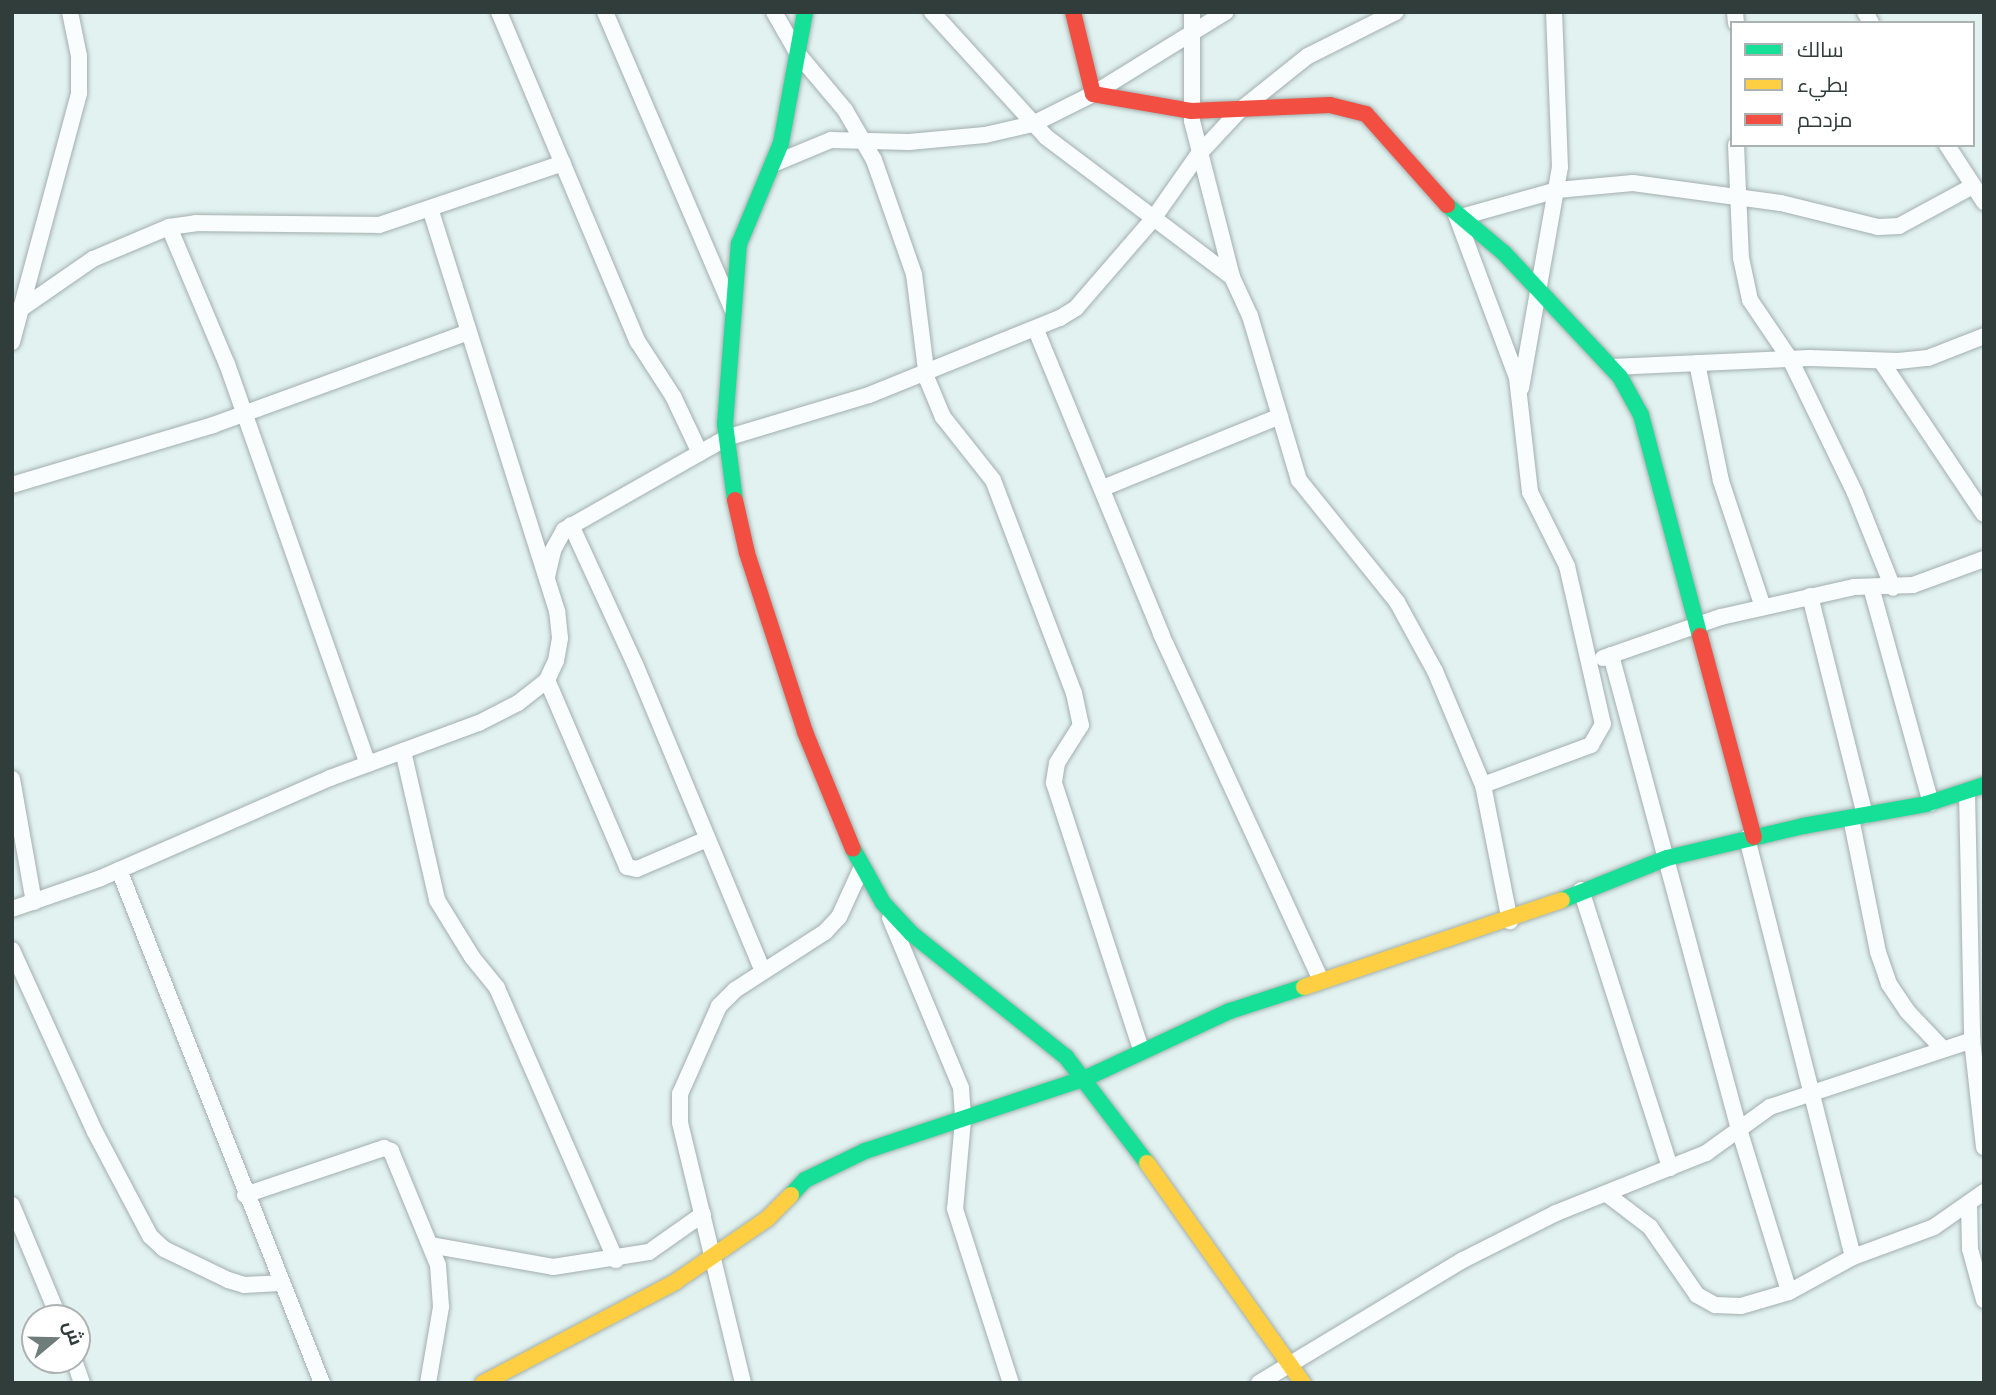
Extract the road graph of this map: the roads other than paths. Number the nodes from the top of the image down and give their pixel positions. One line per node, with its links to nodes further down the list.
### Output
1 (70, 12): 34 (street)
2 (499, 12): 22 (street)
3 (605, 12): 35 (street)
4 (774, 12): 13 (street)
5 (805, 12): 13 (street)
6 (932, 12): 17 (street)
7 (1073, 12): 14 (street)
8 (1192, 12): 12 (street)
9 (1226, 12): 12 (street)
10 (1396, 12): 16 (street)
11 (1554, 12): 25 (street)
12 (1191, 36): 14 (street); 15 (street)
13 (798, 54): 18 (street); 23 (street)
14 (1093, 94): 15 (street); 17 (street)
15 (1191, 111): 16 (street); 21 (street)
16 (1239, 111): 21 (street); 29 (street)
17 (1033, 124): 18 (street); 30 (street)
18 (864, 139): 23 (street); 44 (street)
19 (1736, 147): 26 (street)
20 (1948, 147): 24 (street)
21 (1198, 155): 30 (street); 32 (street)
22 (563, 163): 28 (street); 49 (street)
23 (773, 164): 35 (street)
24 (1973, 186): 26 (street); 27 (street)
25 (1557, 190): 26 (street); 29 (street); 33 (street)
26 (1737, 198): 40 (street)
27 (1984, 202)
28 (431, 211): 31 (street); 37 (street)
29 (1458, 213): 33 (street); 45 (street)
30 (1153, 219): 32 (street); 36 (street)
31 (169, 227): 34 (street); 46 (street)
32 (1232, 277): 47 (street)
33 (1541, 289): 43 (street); 45 (street)
34 (17, 313): 39 (street)
35 (734, 314): 48 (street)
36 (1036, 330): 44 (street); 51 (street)
37 (469, 332): 46 (street); 55 (street)
38 (1984, 336): 41 (street)
39 (12, 342)
40 (1790, 359): 41 (street); 42 (street); 57 (street)
41 (1881, 361): 52 (street)
42 (1697, 363): 43 (street); 59 (street)
43 (1612, 367): 60 (street)
44 (926, 373): 48 (street); 86 (street)
45 (1520, 394): 62 (street)
46 (245, 414): 50 (street); 65 (street)
47 (1280, 416): 51 (street); 67 (street)
48 (726, 438): 49 (street); 75 (street)
49 (700, 453): 53 (street)
50 (12, 485)
51 (1103, 488): 84 (street)
52 (1984, 514)
53 (571, 525): 55 (street); 73 (street)
54 (1984, 559): 57 (street)
55 (547, 579): 63 (street)
56 (1871, 587): 57 (street); 58 (street); 70 (street)
57 (1893, 588)
58 (1810, 596): 59 (street); 71 (street)
59 (1763, 607): 60 (street)
60 (1699, 625): 61 (street); 72 (street)
61 (1611, 656): 62 (street); 74 (street)
62 (1591, 662): 67 (street)
63 (547, 680): 64 (street); 73 (street)
64 (402, 751): 65 (street); 103 (street)
65 (368, 764): 76 (street)
66 (12, 779): 78 (street)
67 (1483, 785): 81 (street)
68 (1984, 785): 69 (street)
69 (1967, 792): 70 (street); 85 (street)
70 (1931, 803): 71 (street)
71 (1858, 816): 72 (street); 87 (street)
72 (1751, 837): 74 (street); 89 (street)
73 (707, 839): 83 (street)
74 (1667, 858): 77 (street); 91 (street)
75 (860, 869): 79 (street); 83 (street)
76 (119, 870): 78 (street); 95 (street)
77 (1581, 890): 81 (street); 93 (street)
78 (34, 902): 80 (street)
79 (883, 903): 88 (street); 90 (street)
80 (12, 909)
81 (1510, 921): 84 (street)
82 (12, 950): 104 (street)
83 (763, 971): 99 (street)
84 (1321, 980): 86 (street)
85 (1972, 1040): 87 (street); 92 (street)
86 (1142, 1049): 88 (street)
87 (1944, 1049): 89 (street)
88 (1086, 1078): 90 (street); 108 (street)
89 (1810, 1091): 91 (street); 102 (street)
90 (964, 1120): 101 (street); 113 (street)
91 (1739, 1129): 93 (street); 105 (street)
92 (1984, 1147)
93 (1670, 1168): 96 (street)
94 (1984, 1192): 97 (street)
95 (245, 1195): 100 (street); 104 (street)
96 (1608, 1195): 105 (street); 108 (street)
97 (1969, 1204): 102 (street); 106 (street)
98 (12, 1205): 107 (street)
99 (703, 1214): 101 (street); 103 (street)
100 (430, 1245): 103 (street); 110 (street)
101 (713, 1256): 111 (street); 112 (street)
102 (1853, 1257): 105 (street)
103 (616, 1260)
104 (280, 1283): 109 (street)
105 (1789, 1292)
106 (1984, 1300)
107 (53, 1304)
108 (1289, 1364): 114 (street); 115 (street)
109 (321, 1383)
110 (428, 1383)
111 (483, 1383)
112 (743, 1383)
113 (1010, 1383)
114 (1259, 1383)
115 (1303, 1383)

